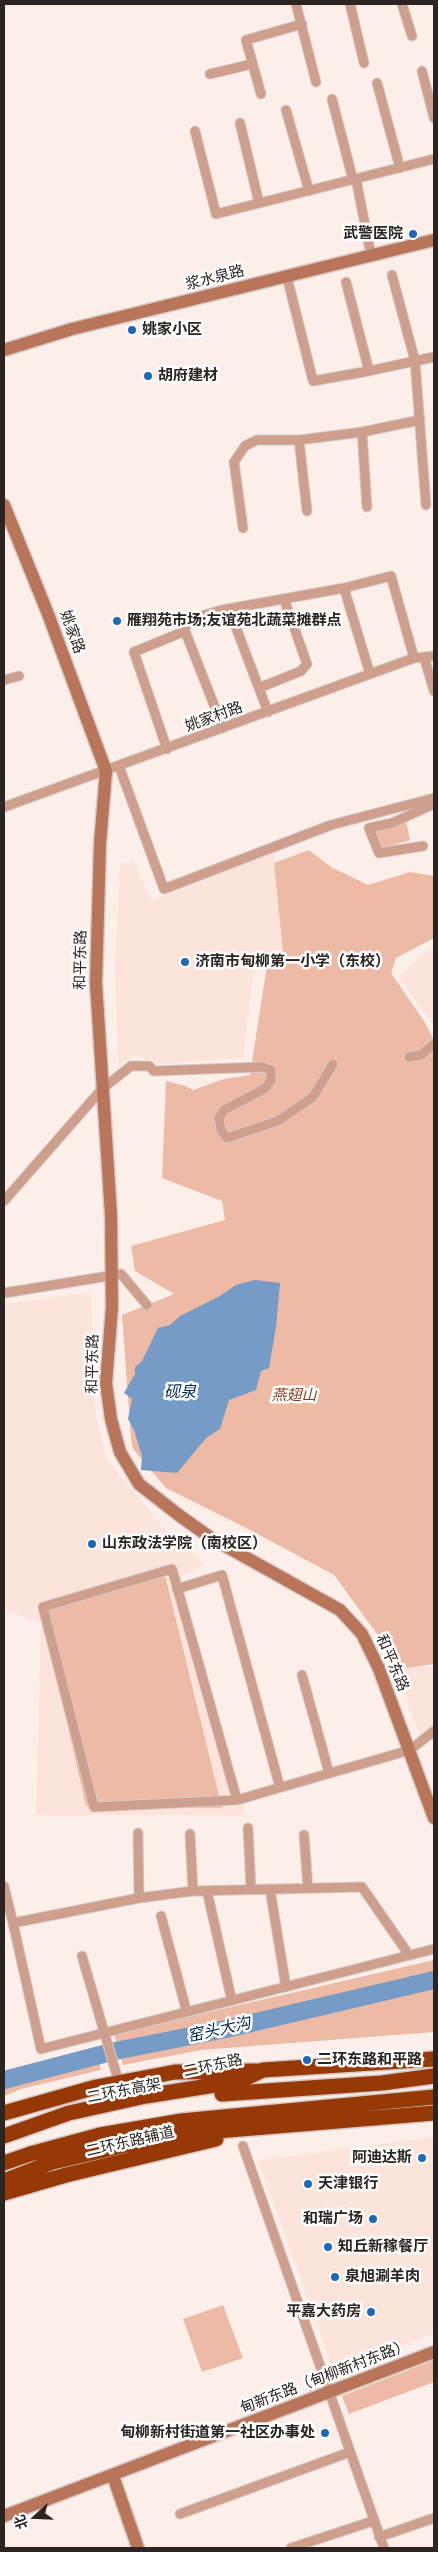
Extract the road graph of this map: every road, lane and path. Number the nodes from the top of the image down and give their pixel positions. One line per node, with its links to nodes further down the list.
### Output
1 (296, 4): 4 (street)
2 (350, 4): 6 (street)
3 (402, 4): 5 (street)
4 (302, 24): 7 (street); 10 (street)
5 (412, 36)
6 (364, 63)
7 (252, 64): 9 (street); 12 (street)
8 (422, 71): 15 (street)
9 (210, 74)
10 (316, 82)
11 (377, 83): 19 (street)
12 (261, 94)
13 (332, 99): 20 (street)
14 (286, 110): 21 (street)
15 (434, 118)
16 (240, 123): 22 (street)
17 (195, 131): 22 (street)
18 (434, 160): 19 (street)
19 (400, 168): 20 (street)
20 (354, 179): 21 (street); 24 (street)
21 (309, 191): 22 (street)
22 (259, 203)
23 (434, 240): 24 (main road, 浆水泉路)
24 (371, 255): 26 (main road, 浆水泉路)
25 (392, 275): 30 (street)
26 (287, 277): 28 (main road, 浆水泉路); 31 (street)
27 (346, 282): 31 (street)
28 (4, 350)
29 (434, 357): 30 (street)
30 (415, 361): 31 (street); 32 (street)
31 (369, 371)
32 (420, 420): 33 (street); 36 (street)
33 (362, 432): 34 (street); 37 (street)
34 (299, 440): 38 (street); 39 (street)
35 (4, 504): 56 (main road, 姚家路)
36 (426, 505)
37 (367, 506)
38 (307, 511)
39 (243, 528)
40 (344, 588): 41 (street); 46 (street); 47 (street)
41 (284, 599): 42 (street); 50 (street)
42 (229, 609): 43 (street); 50 (street)
43 (185, 631): 53 (street); 54 (street)
44 (434, 656): 45 (street, 姚家村路)
45 (424, 657): 46 (street, 姚家村路); 51 (street)
46 (414, 658): 47 (street, 姚家村路)
47 (370, 674): 52 (street, 姚家村路)
48 (19, 676): 49 (street)
49 (4, 680)
50 (259, 688): 52 (street)
51 (434, 691)
52 (268, 712): 53 (street, 姚家村路)
53 (223, 728): 54 (street, 姚家村路)
54 (167, 749): 55 (street, 姚家村路)
55 (119, 766): 56 (street, 姚家村路); 57 (street)
56 (106, 771): 59 (street, 姚家村路); 64 (main road, 和平东路)
57 (434, 798)
58 (434, 804): 60 (street)
59 (4, 807)
60 (423, 846)
61 (434, 1044): 62 (street)
62 (409, 1057)
63 (332, 1064): 64 (street)
64 (102, 1090): 65 (street); 66 (main road, 和平东路)
65 (4, 1201)
66 (110, 1277): 67 (street); 68 (street); 72 (main road, 和平东路)
67 (4, 1293)
68 (147, 1305)
69 (177, 1589): 74 (street); 75 (street); 75 (street)
70 (302, 1676): 73 (street)
71 (434, 1731): 72 (street)
72 (410, 1750): 73 (street); 76 (main road, 和平东路)
73 (329, 1773): 75 (street)
74 (279, 1784)
75 (237, 1800)
76 (434, 1818)
77 (248, 1828): 84 (street)
78 (138, 1833): 87 (street)
79 (190, 1834): 85 (street)
80 (304, 1835): 82 (street)
81 (4, 1886): 89 (street)
82 (308, 1888): 83 (street); 91 (street)
83 (270, 1889): 84 (street); 93 (street)
84 (251, 1890): 86 (street)
85 (193, 1891): 86 (street); 87 (street)
86 (207, 1891): 94 (street)
87 (138, 1898): 89 (street)
88 (161, 1916): 95 (street)
89 (13, 1923): 96 (street)
90 (434, 1949): 91 (street)
91 (409, 1955): 93 (street)
92 (82, 1956): 96 (street)
93 (286, 1986): 96 (street)
94 (231, 1997)
95 (186, 2009)
96 (104, 2034): 100 (street)
97 (434, 2059): 98 (highway, 二环东路)
98 (263, 2070): 100 (highway); 105 (highway); 106 (highway, 二环东路)
99 (434, 2076): 107 (highway, 二环东高架)
100 (117, 2078): 102 (highway)
101 (434, 2096): 109 (highway)
102 (4, 2113)
103 (434, 2113): 104 (highway)
104 (266, 2127): 110 (highway); 111 (highway); 112 (highway, 二环东路辅道)
105 (4, 2128)
106 (4, 2136)
107 (4, 2142)
108 (243, 2146): 114 (street)
109 (4, 2163)
110 (4, 2174)
111 (4, 2181)
112 (4, 2193)
113 (434, 2352): 114 (main road, 甸新东路（甸柳新村东路）)
114 (329, 2393): 115 (street); 116 (main road, 甸新东路（甸柳新村东路）)
115 (350, 2452): 117 (street); 120 (street)
116 (113, 2476): 118 (main road, 甸新东路（甸柳新村东路）); 122 (main road)
117 (180, 2514)
118 (4, 2516)
119 (434, 2518): 121 (street)
120 (373, 2521): 121 (street); 123 (street)
121 (380, 2537): 124 (street)
122 (138, 2548)
123 (291, 2548)
124 (384, 2548)

